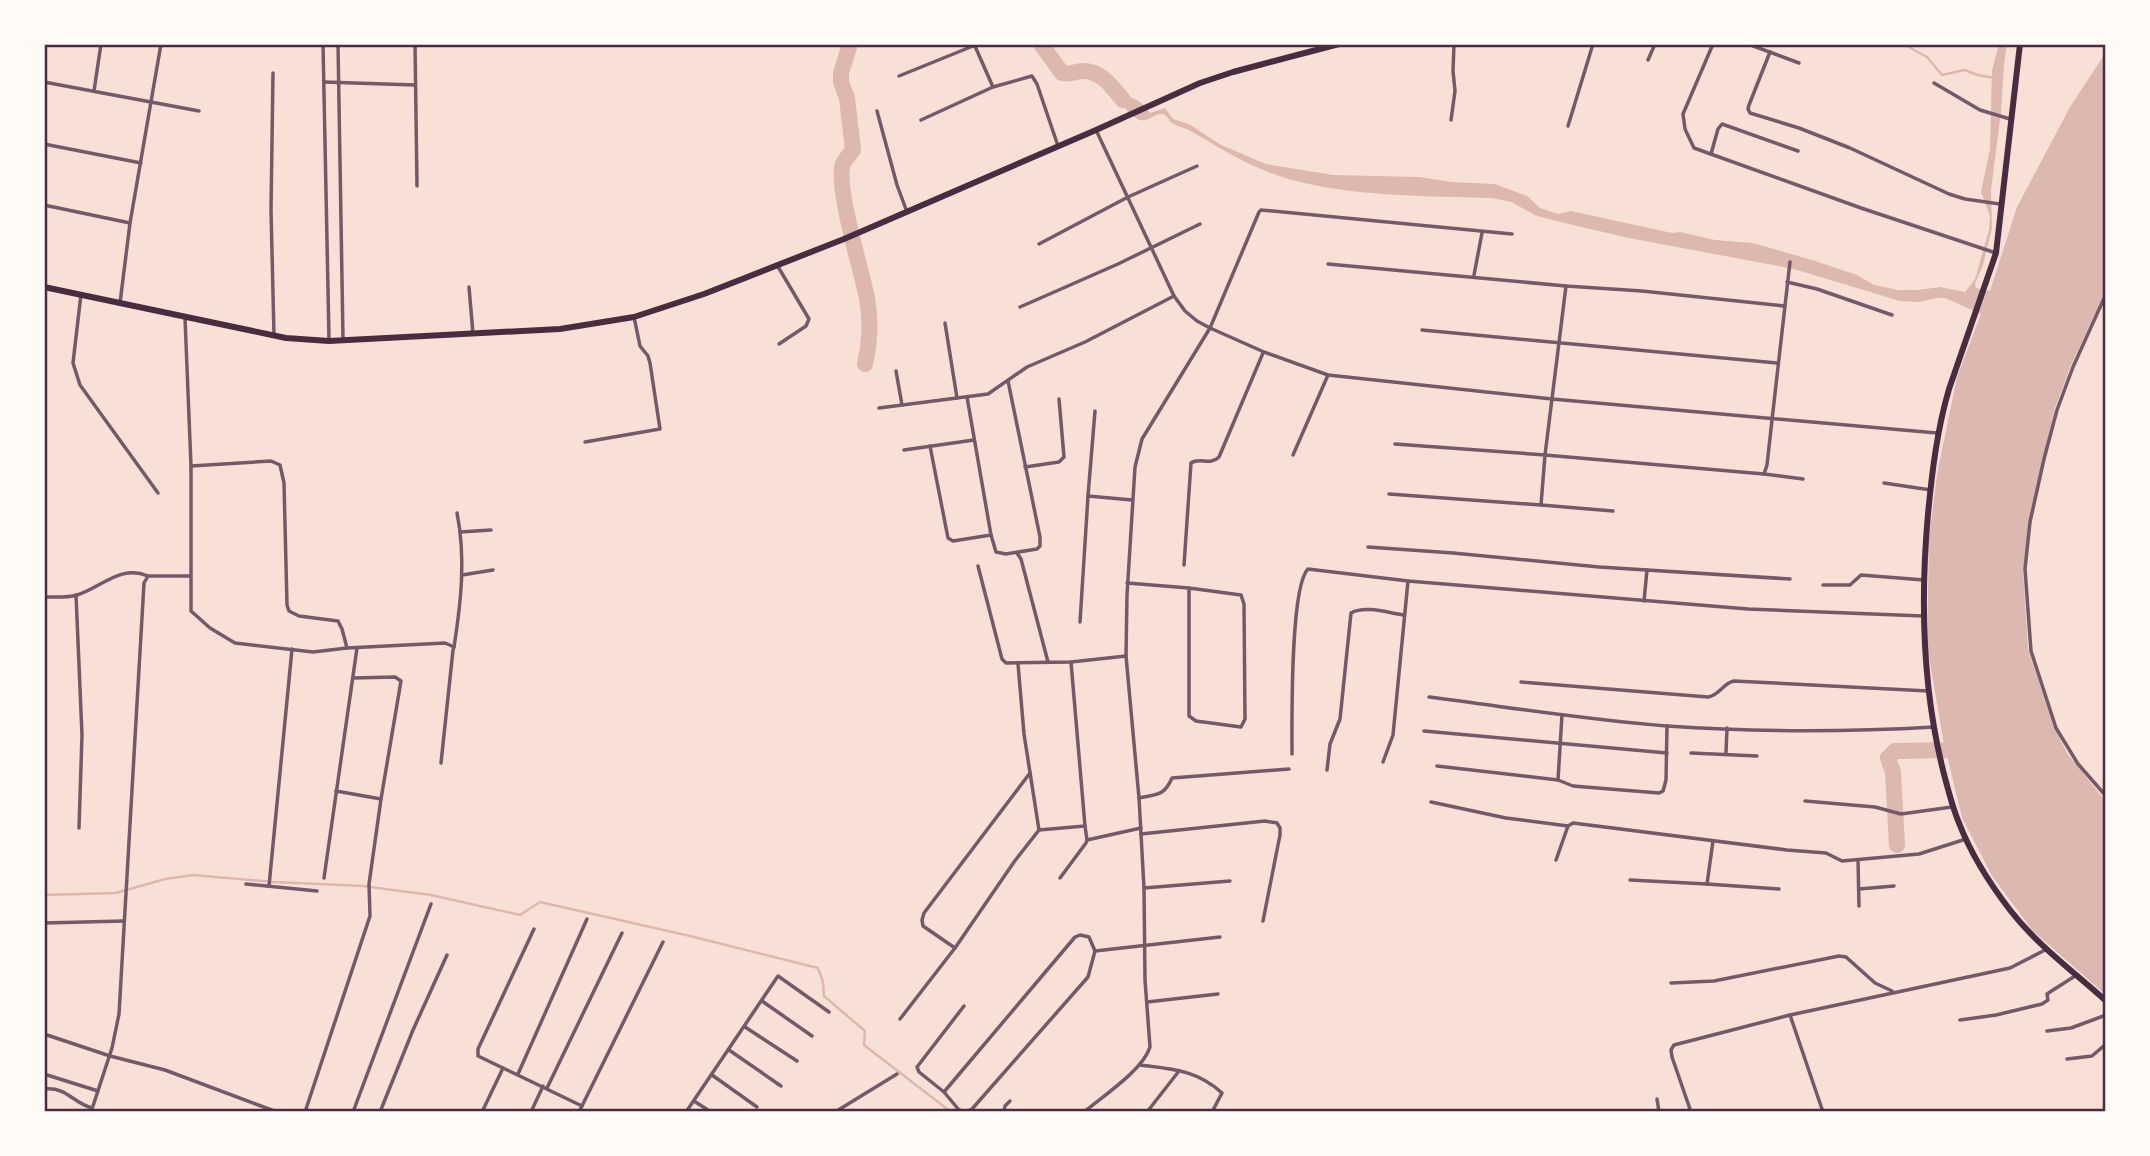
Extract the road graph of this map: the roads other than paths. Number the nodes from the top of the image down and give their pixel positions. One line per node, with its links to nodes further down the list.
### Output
1 (101, 44): 25 (street)
2 (161, 44): 26 (street)
3 (323, 44): 20 (street)
4 (338, 44): 22 (street)
5 (415, 44): 23 (street)
6 (976, 44): 18 (street); 24 (street)
7 (1339, 44): 33 (main road)
8 (1454, 44): 31 (street)
9 (1593, 44): 32 (street)
10 (1655, 44): 15 (street)
11 (1713, 44): 37 (street)
12 (1748, 44): 14 (street)
13 (2020, 44): 29 (main road)
14 (1770, 51): 16 (street); 42 (street)
15 (1648, 60)
16 (1799, 63)
17 (273, 74): 73 (street)
18 (899, 76)
19 (44, 82): 25 (street)
20 (324, 82): 22 (street); 74 (street)
21 (1934, 83): 29 (street)
22 (338, 84): 23 (street); 75 (street)
23 (415, 85): 40 (street)
24 (993, 87): 30 (street); 35 (street)
25 (94, 91): 26 (street)
26 (152, 103): 27 (street); 38 (street)
27 (199, 111)
28 (877, 111): 44 (street)
29 (2010, 119): 42 (main road)
30 (921, 120)
31 (1451, 120)
32 (1568, 126)
33 (1096, 130): 35 (main road); 41 (street)
34 (44, 144): 38 (street)
35 (1058, 146): 44 (main road)
36 (1798, 150): 37 (street)
37 (1711, 154): 51 (street)
38 (141, 163): 45 (street)
39 (1197, 166): 41 (street)
40 (418, 186)
41 (1128, 197): 49 (street); 50 (street)
42 (2002, 204): 51 (main road)
43 (44, 205): 45 (street)
44 (907, 212): 54 (main road)
45 (130, 223): 63 (street)
46 (1200, 224): 50 (street)
47 (1482, 233): 48 (street); 55 (street); 70 (street)
48 (1511, 234)
49 (1039, 244)
50 (1152, 247): 62 (street); 65 (street)
51 (1993, 252): 91 (main road)
52 (1790, 262): 56 (street)
53 (1328, 264): 55 (street)
54 (777, 265): 68 (main road); 77 (street)
55 (1474, 276): 57 (street)
56 (1787, 282): 64 (street); 66 (street)
57 (1566, 286): 64 (street); 76 (street)
58 (44, 287): 61 (main road)
59 (469, 287): 72 (street)
60 (2106, 294): 167 (street)
61 (81, 295): 63 (main road); 105 (street)
62 (1174, 296): 70 (street); 82 (street)
63 (120, 303): 67 (main road)
64 (1784, 306): 79 (street)
65 (1020, 307)
66 (1892, 315)
67 (185, 316): 73 (main road); 99 (street)
68 (634, 317): 72 (main road); 93 (street)
69 (946, 323): 84 (street)
70 (1210, 328): 78 (street); 108 (street)
71 (1422, 330): 76 (street)
72 (473, 334): 75 (main road)
73 (274, 335): 74 (main road)
74 (329, 341): 75 (main road)
75 (343, 341)
76 (1559, 342): 79 (street); 86 (street)
77 (779, 344)
78 (1264, 352): 81 (street); 117 (street)
79 (1777, 363): 90 (street)
80 (896, 370): 87 (street)
81 (1328, 375): 86 (street); 97 (street)
82 (1008, 382): 83 (street); 100 (street)
83 (967, 397): 84 (street); 92 (street)
84 (957, 398): 87 (street)
85 (1059, 399): 100 (street)
86 (1552, 399): 90 (street); 98 (street)
87 (902, 405): 88 (street)
88 (878, 408)
89 (1095, 411): 107 (street)
90 (1772, 420): 91 (street); 101 (street)
91 (1939, 433): 104 (main road)
92 (974, 440): 95 (street); 114 (street)
93 (585, 442)
94 (1395, 444): 98 (street)
95 (930, 446): 96 (street); 114 (street)
96 (904, 450)
97 (1293, 455)
98 (1545, 455): 101 (street); 109 (street)
99 (191, 466): 123 (street); 137 (street)
100 (1025, 467): 116 (street)
101 (1764, 474): 102 (street)
102 (1803, 479)
103 (1884, 483): 104 (street)
104 (1931, 490): 125 (main road)
105 (158, 493)
106 (1389, 494): 109 (street)
107 (1088, 496): 108 (street); 135 (street)
108 (1132, 500): 127 (street)
109 (1541, 505): 110 (street)
110 (1613, 511)
111 (457, 513): 113 (street)
112 (491, 530): 113 (street)
113 (460, 531): 121 (street)
114 (991, 535): 116 (street)
115 (1368, 547): 120 (street)
116 (1017, 552): 141 (street)
117 (1184, 565)
118 (978, 566): 143 (street)
119 (493, 570): 121 (street)
120 (1647, 570): 124 (street); 132 (street)
121 (462, 575): 136 (street)
122 (148, 576): 123 (street); 130 (street); 200 (street)
123 (190, 576): 139 (street)
124 (1790, 579)
125 (1924, 580): 128 (street); 134 (main road)
126 (1408, 581): 132 (street); 133 (street); 157 (street)
127 (1127, 583): 129 (street); 140 (street)
128 (1824, 585)
129 (1189, 588): 129 (street)
130 (76, 595): 131 (street); 175 (street)
131 (44, 597)
132 (1644, 601): 134 (street)
133 (1405, 615): 160 (street); 163 (street)
134 (1923, 616): 146 (main road)
135 (1080, 622)
136 (454, 647): 138 (street); 159 (street)
137 (347, 648): 138 (street); 139 (street)
138 (357, 648): 144 (street)
139 (292, 649): 190 (street)
140 (1126, 656): 142 (street); 168 (street)
141 (1048, 662): 142 (street); 143 (street)
142 (1071, 662): 173 (street)
143 (1018, 664): 164 (street)
144 (353, 678): 166 (street); 169 (street)
145 (1521, 682): 146 (street)
146 (1928, 691): 150 (main road)
147 (1429, 697): 148 (street)
148 (1562, 715): 149 (street); 153 (street)
149 (1667, 726): 151 (street); 154 (street)
150 (1934, 727): 151 (street); 172 (main road)
151 (1727, 728): 156 (street)
152 (1424, 731): 153 (street)
153 (1560, 744): 154 (street); 165 (street)
154 (1667, 753): 165 (street)
155 (1691, 753): 156 (street)
156 (1726, 753): 158 (street)
157 (1292, 754)
158 (1757, 757)
159 (441, 762)
160 (1383, 762)
161 (1437, 766): 165 (street)
162 (1289, 769): 168 (street)
163 (1327, 770)
164 (1030, 773): 177 (street); 207 (street)
165 (1558, 780)
166 (336, 791): 169 (street); 184 (street)
167 (2106, 796)
168 (1139, 798): 176 (street)
169 (381, 799): 252 (street)
170 (1805, 801): 172 (street)
171 (1431, 802): 174 (street)
172 (1954, 807): 179 (main road)
173 (1084, 826): 177 (street); 180 (street)
174 (1568, 826): 181 (street); 182 (street)
175 (79, 828)
176 (1141, 828): 178 (street); 180 (street)
177 (1039, 830): 207 (street)
178 (1141, 834): 192 (street); 199 (street)
179 (1966, 839): 183 (street); 208 (main road)
180 (1087, 840): 185 (street)
181 (1713, 841): 183 (street); 189 (street)
182 (1556, 860)
183 (1858, 860): 193 (street)
184 (324, 878)
185 (1060, 878)
186 (1630, 880): 189 (street)
187 (1230, 881): 192 (street)
188 (246, 884): 190 (street)
189 (1707, 884): 194 (street)
190 (269, 886): 195 (street)
191 (1894, 886): 193 (street)
192 (1144, 888): 206 (street)
193 (1859, 888): 197 (street)
194 (1779, 889)
195 (317, 891)
196 (431, 904): 253 (street)
197 (1859, 906)
198 (587, 919): 237 (street)
199 (1263, 920)
200 (124, 921): 201 (street); 230 (street)
201 (44, 923)
202 (534, 929): 234 (street)
203 (622, 933): 241 (street)
204 (1220, 937): 206 (street)
205 (663, 942): 248 (street)
206 (1145, 946): 209 (street); 217 (street)
207 (955, 948): 222 (street)
208 (2047, 949): 211 (main road); 213 (street)
209 (1095, 951): 244 (street); 244 (street)
210 (447, 955): 254 (street)
211 (2076, 975): 216 (main road); 223 (street)
212 (1671, 983): 213 (street)
213 (1894, 992): 220 (street)
214 (1218, 994): 217 (street)
215 (762, 1001): 219 (street); 224 (street); 227 (street)
216 (2106, 1001)
217 (1147, 1002): 233 (street)
218 (964, 1006): 244 (street)
219 (828, 1012)
220 (1790, 1015): 266 (street); 267 (street)
221 (2106, 1015): 225 (street)
222 (900, 1019)
223 (1960, 1020)
224 (745, 1027): 229 (street); 232 (street)
225 (2047, 1031)
226 (44, 1034): 230 (street)
227 (812, 1036)
228 (2106, 1044): 231 (street)
229 (729, 1050): 239 (street); 240 (street)
230 (110, 1056): 243 (street); 251 (street)
231 (2067, 1059)
232 (797, 1061)
233 (1140, 1065): 235 (street); 262 (street)
234 (503, 1068): 237 (street); 255 (street)
235 (1179, 1070): 263 (street); 264 (street)
236 (44, 1074): 243 (street)
237 (518, 1074): 241 (street)
238 (897, 1074): 260 (street)
239 (712, 1075): 246 (street); 249 (street)
240 (781, 1086)
241 (545, 1087): 248 (street); 256 (street)
242 (44, 1089): 250 (street)
243 (98, 1091): 250 (street)
244 (944, 1092)
245 (1657, 1100): 265 (street)
246 (694, 1101): 258 (street); 259 (street)
247 (1010, 1101): 261 (street)
248 (582, 1106): 257 (street)
249 (757, 1107)
250 (91, 1110)
251 (277, 1112)
252 (305, 1112)
253 (353, 1112)
254 (380, 1112)
255 (482, 1112)
256 (531, 1112)
257 (579, 1112)
258 (686, 1112)
259 (711, 1112)
260 (835, 1112)
261 (1004, 1112)
262 (1084, 1112)
263 (1147, 1112)
264 (1212, 1112)
265 (1659, 1112)
266 (1691, 1112)
267 (1822, 1112)

